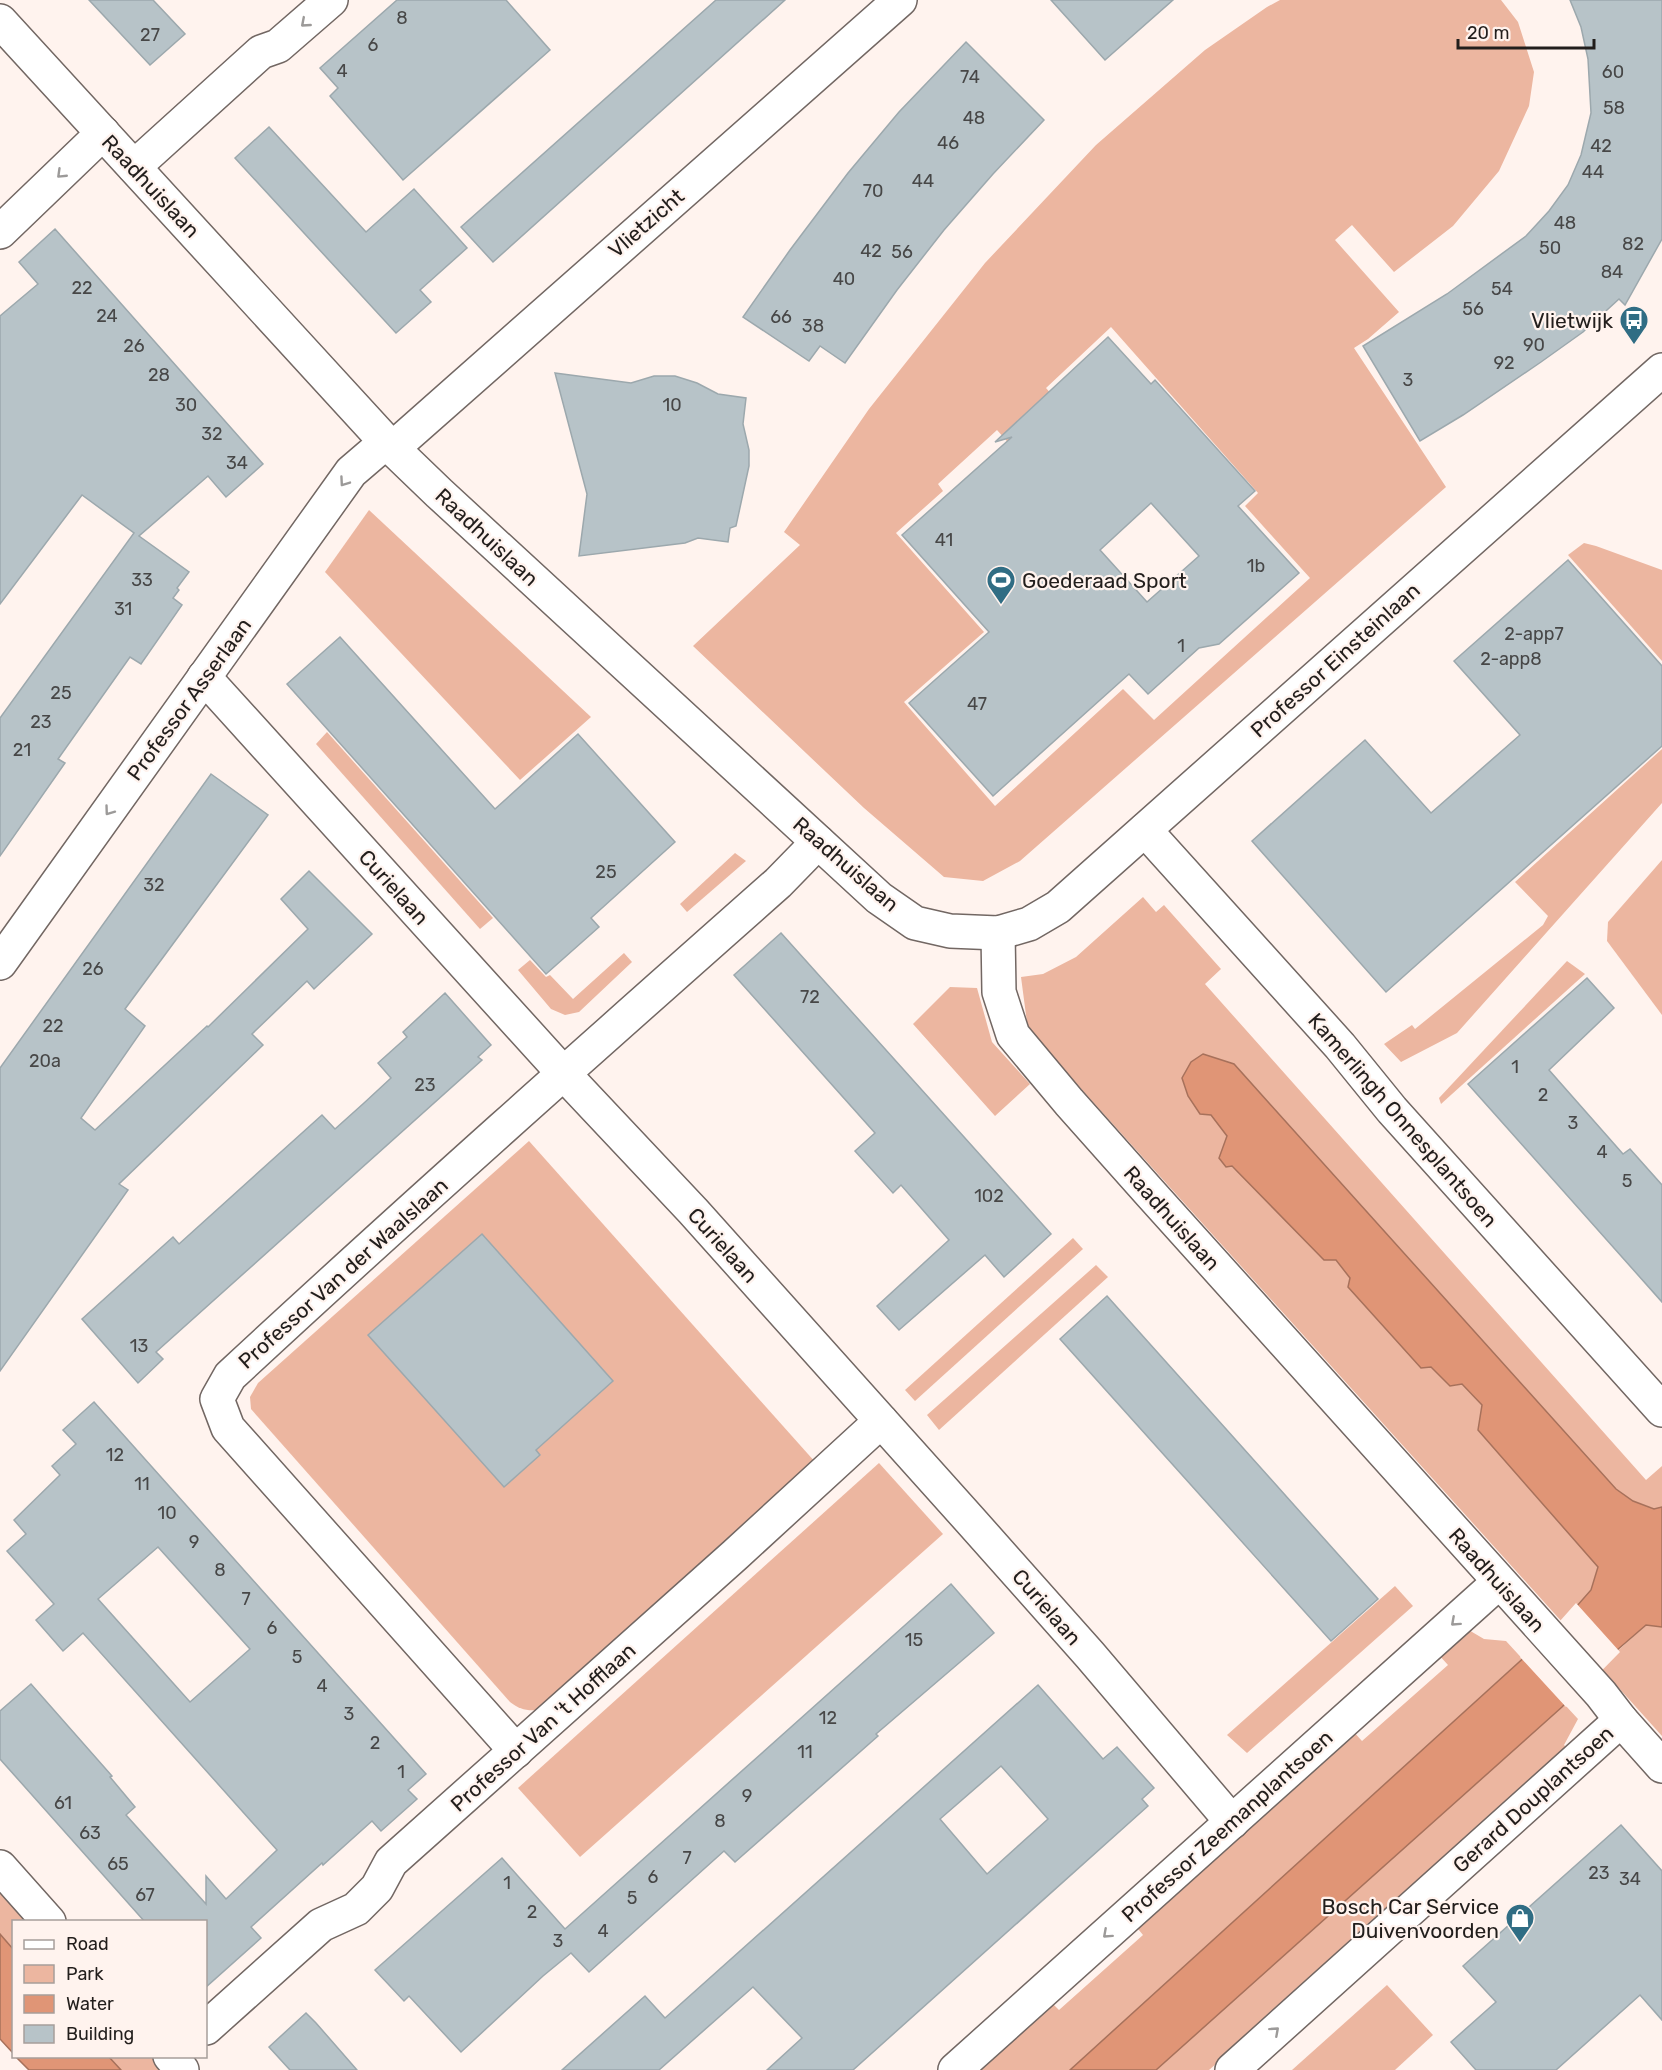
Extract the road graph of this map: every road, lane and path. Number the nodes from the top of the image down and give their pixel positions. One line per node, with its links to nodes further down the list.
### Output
1 (331, 0): 5 (street, one-way to 5)
2 (900, 0): 8 (street, Vlietzicht)
3 (0, 21): 4 (street, Raadhuislaan)
4 (103, 133): 5 (street, Raadhuislaan); 6 (street, one-way to 6)
5 (134, 167): 8 (street, Raadhuislaan)
6 (0, 232)
7 (1662, 370): 10 (street, Professor Einsteinlaan)
8 (390, 445): 9 (street, Professor Asserlaan, one-way to 9); 11 (street, Raadhuislaan)
9 (204, 677): 13 (street, Professor Asserlaan, one-way to 13); 14 (street, Curielaan)
10 (1144, 830): 12 (street, Professor Einsteinlaan); 15 (street, Kamerlingh Onnesplantsoen)
11 (818, 842): 12 (street, Raadhuislaan); 14 (street, Professor Van der Waalslaan)
12 (998, 933): 17 (street, Raadhuislaan)
13 (0, 963)
14 (564, 1074): 16 (street, Curielaan); 19 (street, Professor Van der Waalslaan)
15 (1662, 1410)
16 (880, 1421): 19 (street, Professor Van 't Hofflaan); 21 (street, Curielaan)
17 (1499, 1582): 18 (street, Raadhuislaan); 21 (street, Professor Zeemanplantsoen, one-way to 21)
18 (1621, 1720): 20 (street, Raadhuislaan); 26 (street, Gerard Douplantsoen, one-way to 18)
19 (516, 1750): 24 (street, Professor Van 't Hofflaan)
20 (1662, 1766)
21 (1232, 1822): 25 (street, Professor Zeemanplantsoen, one-way to 25)
22 (0, 1867): 23 (street)
23 (47, 1920)
24 (207, 2027)
25 (955, 2070)
26 (1232, 2070)

